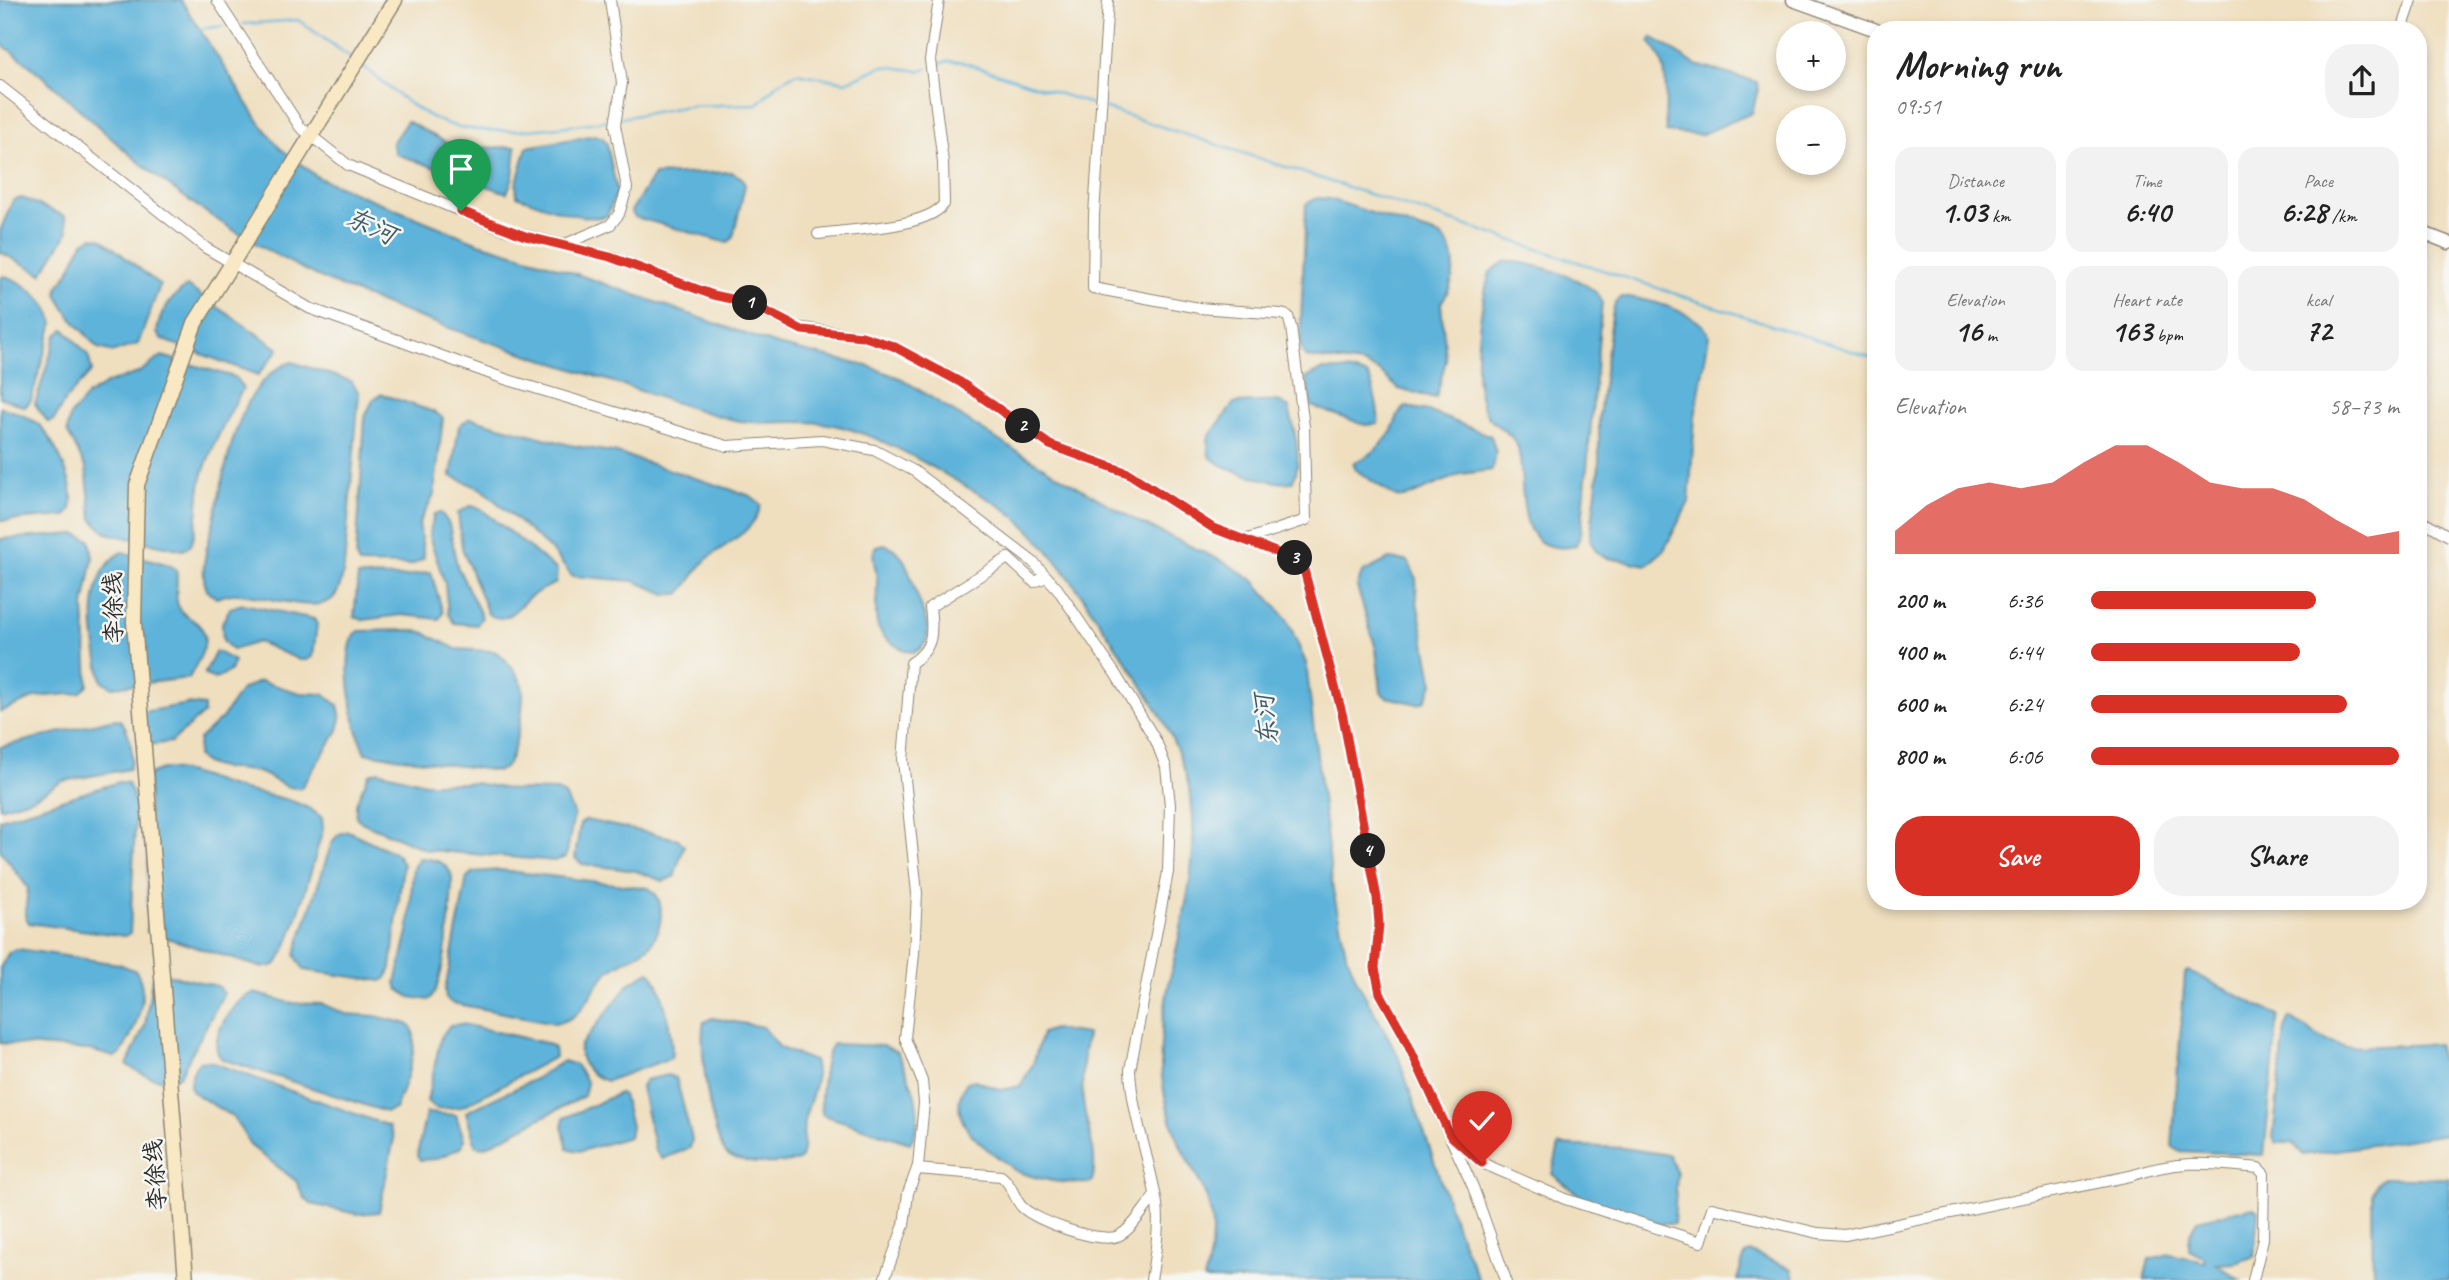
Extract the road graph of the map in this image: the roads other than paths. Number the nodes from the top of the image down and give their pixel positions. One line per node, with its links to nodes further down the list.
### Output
1 (216, 0): 14 (street)
2 (395, 0): 22 (main road, 李徐线)
3 (610, 0): 14 (street)
4 (939, 0): 11 (street)
5 (1108, 0): 17 (street)
6 (1793, 0): 9 (street)
7 (2412, 0): 8 (street)
8 (2405, 21)
9 (1867, 27)
10 (0, 86): 18 (street)
11 (818, 234)
12 (2427, 234): 13 (street)
13 (2449, 243)
14 (562, 245): 17 (street)
15 (2427, 523): 16 (street)
16 (2449, 536)
17 (1245, 540): 19 (street)
18 (1047, 576): 20 (street); 21 (street)
19 (1450, 1135): 25 (street); 26 (street)
20 (917, 1169): 21 (street); 23 (street)
21 (1155, 1196): 24 (street)
22 (186, 1280)
23 (884, 1280)
24 (1151, 1280)
25 (1506, 1280)
26 (2253, 1280)

